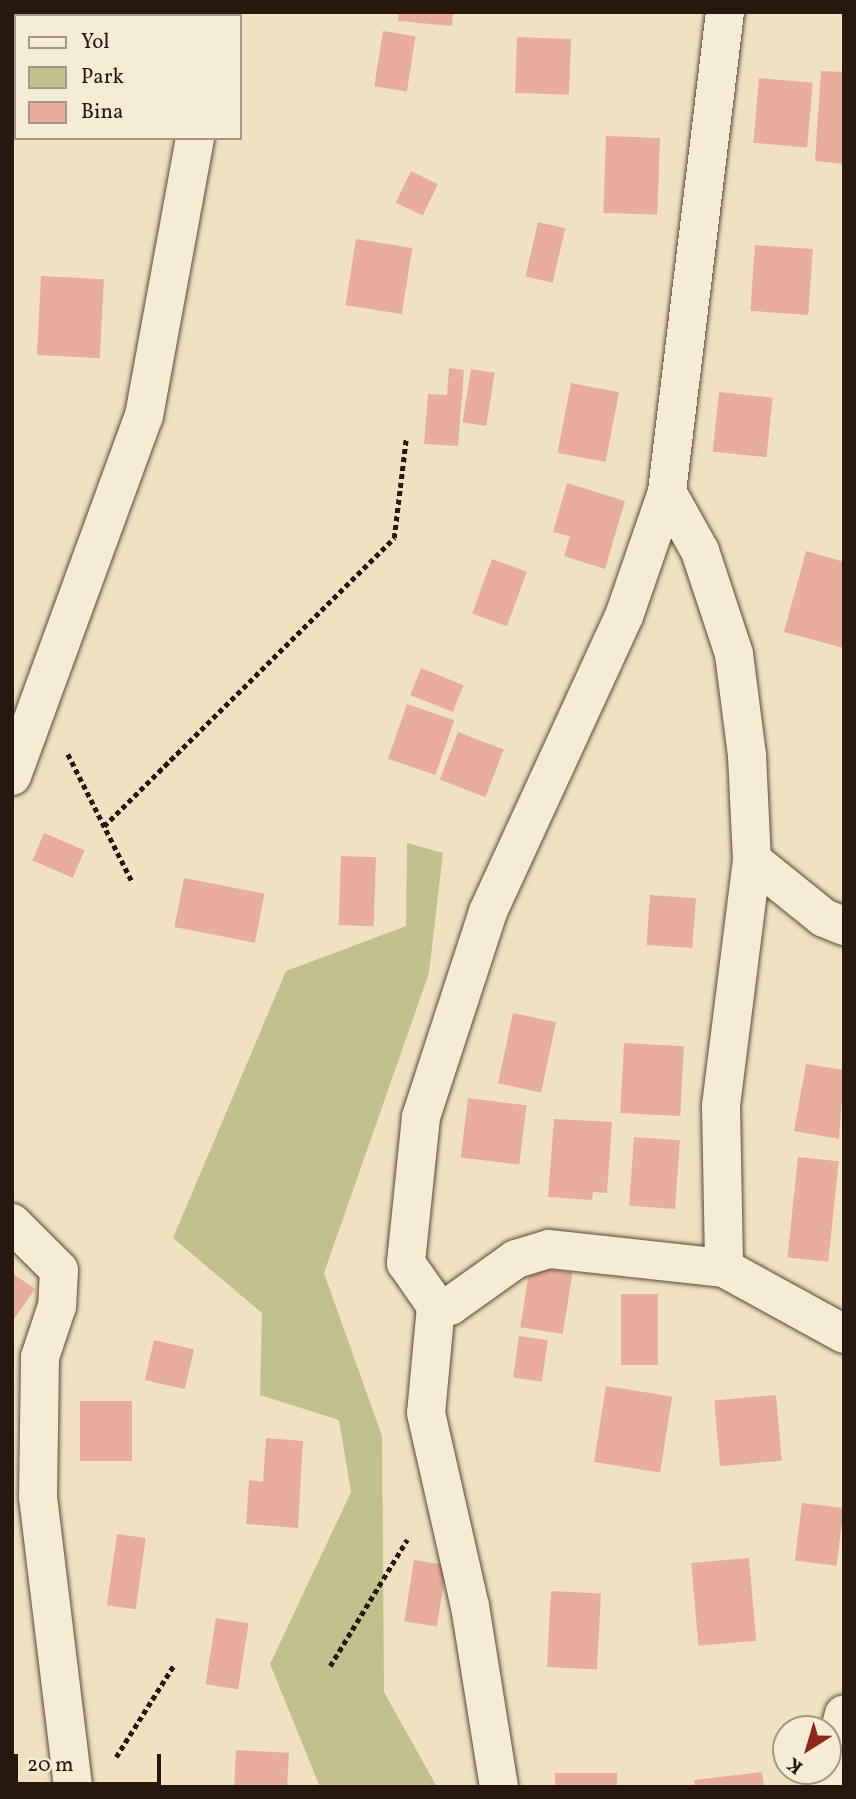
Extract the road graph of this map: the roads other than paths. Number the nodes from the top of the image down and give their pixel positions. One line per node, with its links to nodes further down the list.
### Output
1 (725, 12): 3 (street)
2 (195, 140): 4 (street)
3 (667, 492): 5 (street); 9 (street)
4 (12, 776)
5 (752, 860): 6 (street); 8 (street)
6 (844, 926)
7 (12, 1223): 12 (street)
8 (724, 1268): 9 (street); 10 (street)
9 (436, 1306): 13 (street)
10 (844, 1334)
11 (844, 1714): 14 (street)
12 (73, 1787)
13 (499, 1787)
14 (825, 1787)

